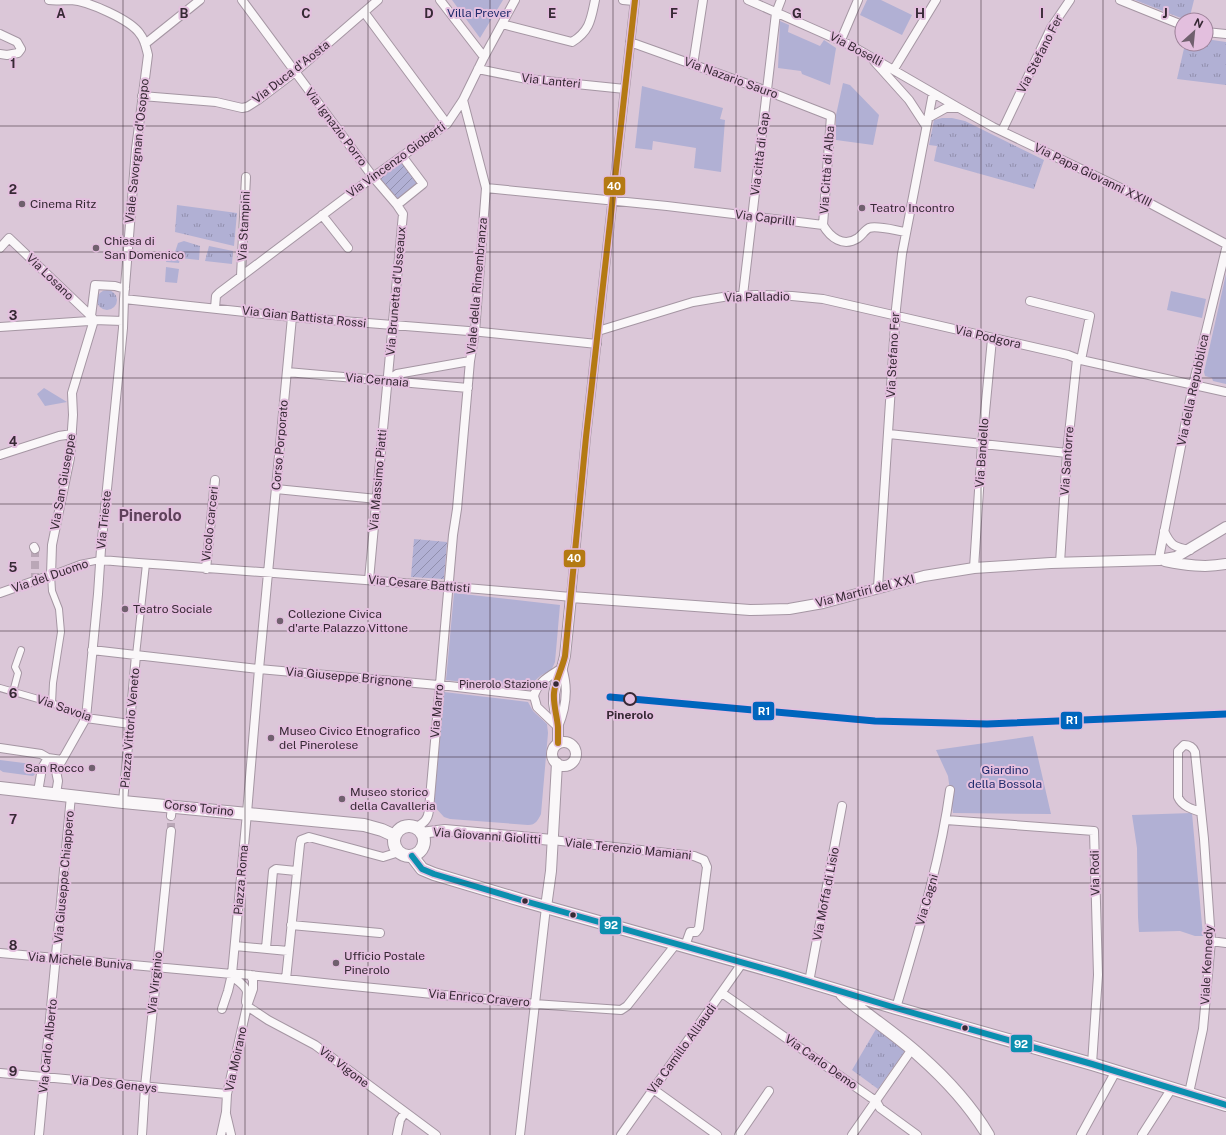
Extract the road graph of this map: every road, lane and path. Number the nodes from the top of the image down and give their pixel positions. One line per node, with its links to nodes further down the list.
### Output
1 (49, 0): 26 (street)
2 (200, 0): 26 (street)
3 (242, 0): 33 (street, Via Ignazio Porro)
4 (378, 0): 17 (street, Via Duca d'Aosta)
5 (440, 0): 29 (street)
6 (515, 0): 20 (street)
7 (595, 0): 20 (street)
8 (623, 0): 16 (street)
9 (702, 0): 30 (street)
10 (748, 0): 18 (street, Via Boselli)
11 (781, 0): 18 (street, Via città di Gap)
12 (858, 0): 24 (street)
13 (936, 0): 32 (street)
14 (1070, 0): 43 (street, Via Stefano Fer)
15 (1120, 0): 19 (street)
16 (634, 1): 25 (street)
17 (364, 12): 33 (street, Via Duca d'Aosta); 42 (street)
18 (776, 13): 24 (street, Via Boselli); 35 (street, Via città di Gap)
19 (1174, 22)
20 (502, 24): 29 (street)
21 (1214, 33): 23 (street)
22 (0, 34): 27 (street)
23 (1226, 34)
24 (841, 40): 28 (street, Via Boselli)
25 (630, 42): 30 (street, Via Nazario Sauro); 34 (street)
26 (145, 44): 37 (street, Viale Savorgnan d'Osoppo)
27 (0, 54)
28 (870, 56): 32 (street, Via Boselli); 41 (street)
29 (484, 57): 31 (street)
30 (693, 65): 35 (street, Via Nazario Sauro)
31 (478, 69): 34 (street, Via Lanteri); 38 (street)
32 (894, 69): 36 (street, Via Boselli)
33 (296, 72): 37 (street, Via Duca d'Aosta); 46 (street, Via Ignazio Porro)
34 (624, 89): 48 (street)
35 (767, 91): 40 (street, Via Nazario Sauro); 51 (street, Via città di Gap)
36 (933, 93): 39 (street, Via Boselli); 41 (street, Via Stefano Fer)
37 (142, 96): 59 (street, Viale Savorgnan d'Osoppo)
38 (464, 100): 42 (street, Via Vincenzo Gioberti); 47 (street, Viale della Rimembranza)
39 (959, 108): 41 (street); 43 (street, Via Papa Giovanni XXIII)
40 (831, 116): 52 (street, Via Città di Alba)
41 (927, 122): 53 (street, Via Stefano Fer)
42 (447, 124): 44 (street, Via Vincenzo Gioberti)
43 (1002, 131): 54 (street, Via Papa Giovanni XXIII)
44 (402, 156): 46 (street, Via Vincenzo Gioberti); 49 (street)
45 (246, 177): 58 (street, Via Stampini)
46 (373, 177): 49 (street, Via Ignazio Porro); 50 (street, Via Vincenzo Gioberti)
47 (486, 188): 48 (street, Via Caprilli); 71 (street, Viale della Rimembranza)
48 (612, 200): 51 (street, Via Caprilli); 70 (street)
49 (397, 205): 68 (street, Via Brunetta d'Usseaux)
50 (322, 215): 56 (street); 58 (street, Via Vincenzo Gioberti)
51 (752, 216): 52 (street, Via Caprilli); 60 (street, Via città di Gap)
52 (823, 225): 53 (street)
53 (906, 232): 65 (street, Via Stefano Fer)
54 (1226, 244)
55 (0, 248): 66 (street, Via Losano)
56 (348, 248)
57 (1226, 249): 78 (street, Via della Repubblica)
58 (242, 276): 63 (street, Via Vincenzo Gioberti)
59 (125, 286): 61 (street, Viale Savorgnan d'Osoppo); 66 (street, Via San Giuseppe)
60 (743, 295): 65 (street, Via Palladio); 70 (street, Via Palladio)
61 (124, 299): 63 (street, Via Gian Battista Rossi); 67 (street, Via Trieste)
62 (1030, 301): 74 (street)
63 (215, 308): 64 (street, Via Gian Battista Rossi)
64 (292, 317): 68 (street, Via Gian Battista Rossi); 76 (street, Corso Porporato)
65 (896, 317): 72 (street, Via Podgora); 82 (street, Via Stefano Fer)
66 (92, 318): 67 (street); 69 (street); 81 (street, Via San Giuseppe)
67 (123, 321): 92 (street, Via Trieste)
68 (393, 326): 71 (street, Via Gian Battista Rossi); 77 (street, Via Brunetta d'Usseaux)
69 (0, 327)
70 (598, 331): 73 (street)
71 (475, 332): 73 (street, Via Gian Battista Rossi); 75 (street, Viale della Rimembranza)
72 (992, 339): 74 (street, Via Podgora); 83 (street, Via Bandello)
73 (596, 344): 105 (street)
74 (1079, 359): 78 (street, Via Podgora); 84 (street, Via Santorre)
75 (470, 361): 77 (street); 79 (street, Viale della Rimembranza)
76 (287, 372): 77 (street, Via Cernaia); 87 (street, Corso Porporato)
77 (388, 380): 79 (street, Via Cernaia); 88 (street, Via Massimo Piatti)
78 (1193, 385): 80 (street, Via Podgora); 90 (street, Via della Repubblica)
79 (468, 388): 102 (street, Viale della Rimembranza)
80 (1226, 392)
81 (72, 434): 85 (street); 100 (street, Via San Giuseppe)
82 (889, 434): 83 (street); 103 (street, Via Stefano Fer)
83 (982, 444): 84 (street); 97 (street, Via Bandello)
84 (1067, 453): 94 (street, Via Santorre)
85 (0, 455)
86 (215, 480): 98 (street, Vicolo carceri)
87 (276, 489): 88 (street); 99 (street, Corso Porporato)
88 (377, 499): 101 (street, Via Massimo Piatti)
89 (1226, 527): 91 (street, Via Martiri del XXI)
90 (1164, 531): 91 (street); 93 (street, Via della Repubblica)
91 (1190, 550): 93 (street, Via Martiri del XXI)
92 (100, 560): 95 (street); 100 (street, Via del Duomo); 107 (street, Via Trieste)
93 (1160, 560): 94 (street, Via Martiri del XXI); 96 (street, Via Martiri del XXI)
94 (1060, 563): 97 (street, Via Martiri del XXI)
95 (146, 564): 98 (street); 108 (street, Piazza Vittorio Veneto)
96 (1226, 564)
97 (974, 568): 103 (street, Via Martiri del XXI)
98 (206, 569): 99 (street)
99 (268, 573): 101 (street, Via Cesare Battisti); 110 (street)
100 (51, 574): 104 (street, Via del Duomo); 115 (street)
101 (369, 580): 102 (street, Via Cesare Battisti)
102 (448, 587): 105 (street, Via Cesare Battisti); 111 (street, Via Marro)
103 (878, 587): 105 (street, Via Martiri del XXI)
104 (0, 593)
105 (570, 597): 109 (street)
106 (21, 650): 113 (street)
107 (92, 650): 108 (street); 116 (street, Via Trieste)
108 (136, 655): 110 (street, Piazza Vittorio Veneto); 117 (street, Piazza Vittorio Veneto)
109 (562, 668): 114 (street); 118 (street)
110 (258, 669): 111 (street, Via Giuseppe Brignone); 133 (street)
111 (440, 686): 114 (street, Via Giuseppe Brignone); 136 (street, Via Marro)
112 (0, 688): 113 (street, Via Savoia)
113 (13, 692): 115 (street, Via Savoia)
114 (529, 696): 118 (street)
115 (52, 703): 116 (street, Via Savoia)
116 (86, 718): 117 (street, Via Savoia); 122 (street)
117 (130, 724): 130 (street, Piazza Vittorio Veneto)
118 (558, 727): 119 (street)
119 (558, 743): 123 (street); 123 (street)
120 (0, 748): 121 (street)
121 (48, 758): 122 (street); 124 (street); 127 (street)
122 (62, 760): 124 (street)
123 (557, 763): 138 (street)
124 (56, 771): 128 (street)
125 (0, 788): 127 (main road, Corso Torino)
126 (950, 790): 134 (street, Via Cagni)
127 (38, 792): 128 (main road, Corso Torino)
128 (56, 794): 129 (main road, Corso Torino)
129 (72, 796): 130 (main road, Corso Torino); 152 (street, Via Giuseppe Chiappero)
130 (123, 802): 133 (main road, Corso Torino)
131 (842, 806): 158 (street, Via Moffa di Lisio)
132 (1201, 812): 132 (street, Viale Kennedy); 145 (street, Viale Kennedy)
133 (247, 813): 137 (main road, Corso Torino); 148 (street, Piazza Roma)
134 (946, 820): 164 (street, Via Cagni); 167 (street, Via Rodi)
135 (170, 831): 154 (street, Via Virginio)
136 (418, 831): 137 (main road); 138 (street, Via Giovanni Giolitti); 140 (main road)
137 (395, 836): 139 (main road)
138 (552, 840): 142 (street); 147 (street, Viale Terenzio Mamiani)
139 (399, 852): 140 (main road); 141 (street)
140 (412, 856): 142 (main road)
141 (296, 871): 143 (street); 149 (street)
142 (546, 907): 147 (main road); 162 (street)
143 (291, 925): 144 (street); 150 (street)
144 (380, 933)
145 (1211, 941): 146 (street); 175 (street, Viale Kennedy)
146 (1226, 944)
147 (680, 945): 153 (main road); 162 (street, Via Enrico Cravero)
148 (235, 946): 149 (street); 155 (street, Piazza Roma)
149 (266, 948): 150 (street)
150 (288, 951): 157 (street)
151 (0, 953): 152 (street, Via Michele Buniva)
152 (57, 958): 154 (street, Via Michele Buniva); 170 (street, Via Carlo Alberto)
153 (742, 962): 158 (main road); 161 (street, Via Camillo Alliaudi)
154 (157, 968): 155 (street, Via Michele Buniva); 171 (street, Via Virginio)
155 (232, 974): 156 (street, Via Michele Buniva); 159 (street); 165 (street)
156 (250, 975): 157 (street, Via Enrico Cravero); 159 (street); 163 (street, Via Moirano)
157 (286, 979): 162 (street, Via Enrico Cravero)
158 (809, 982): 160 (main road)
159 (244, 987): 163 (street, Via Moirano)
160 (841, 992): 164 (main road); 166 (main road)
161 (722, 993): 173 (street, Via Camillo Alliaudi); 177 (street, Via Carlo Demo)
162 (534, 1004): 187 (street)
163 (247, 1006): 176 (street, Via Moirano); 180 (street, Via Vigone)
164 (896, 1008): 167 (main road)
165 (222, 1009)
166 (912, 1049): 177 (street); 193 (main road)
167 (1092, 1064): 168 (main road)
168 (1116, 1071): 172 (main road); 194 (street)
169 (0, 1073): 170 (street, Via Des Geneys)
170 (44, 1077): 171 (street, Via Des Geneys); 181 (street, Via Carlo Alberto)
171 (145, 1087): 176 (street, Via Des Geneys); 182 (street, Via Virginio)
172 (1172, 1088): 175 (main road); 195 (street)
173 (653, 1089): 188 (street, Via Camillo Alliaudi); 189 (street)
174 (769, 1091): 190 (street)
175 (1188, 1093): 178 (main road)
176 (227, 1094): 179 (street, Via Moirano)
177 (876, 1101): 191 (street); 192 (street, Via Carlo Demo)
178 (1226, 1105)
179 (226, 1112): 183 (street, Via Moirano); 184 (street, Via Moirano)
180 (406, 1112): 185 (street); 186 (street, Via Vigone)
181 (39, 1135)
182 (142, 1135)
183 (221, 1135)
184 (231, 1135)
185 (397, 1135)
186 (436, 1135)
187 (520, 1135)
188 (621, 1135)
189 (717, 1135)
190 (739, 1135)
191 (852, 1135)
192 (917, 1135)
193 (988, 1135)
194 (1081, 1135)
195 (1142, 1135)

